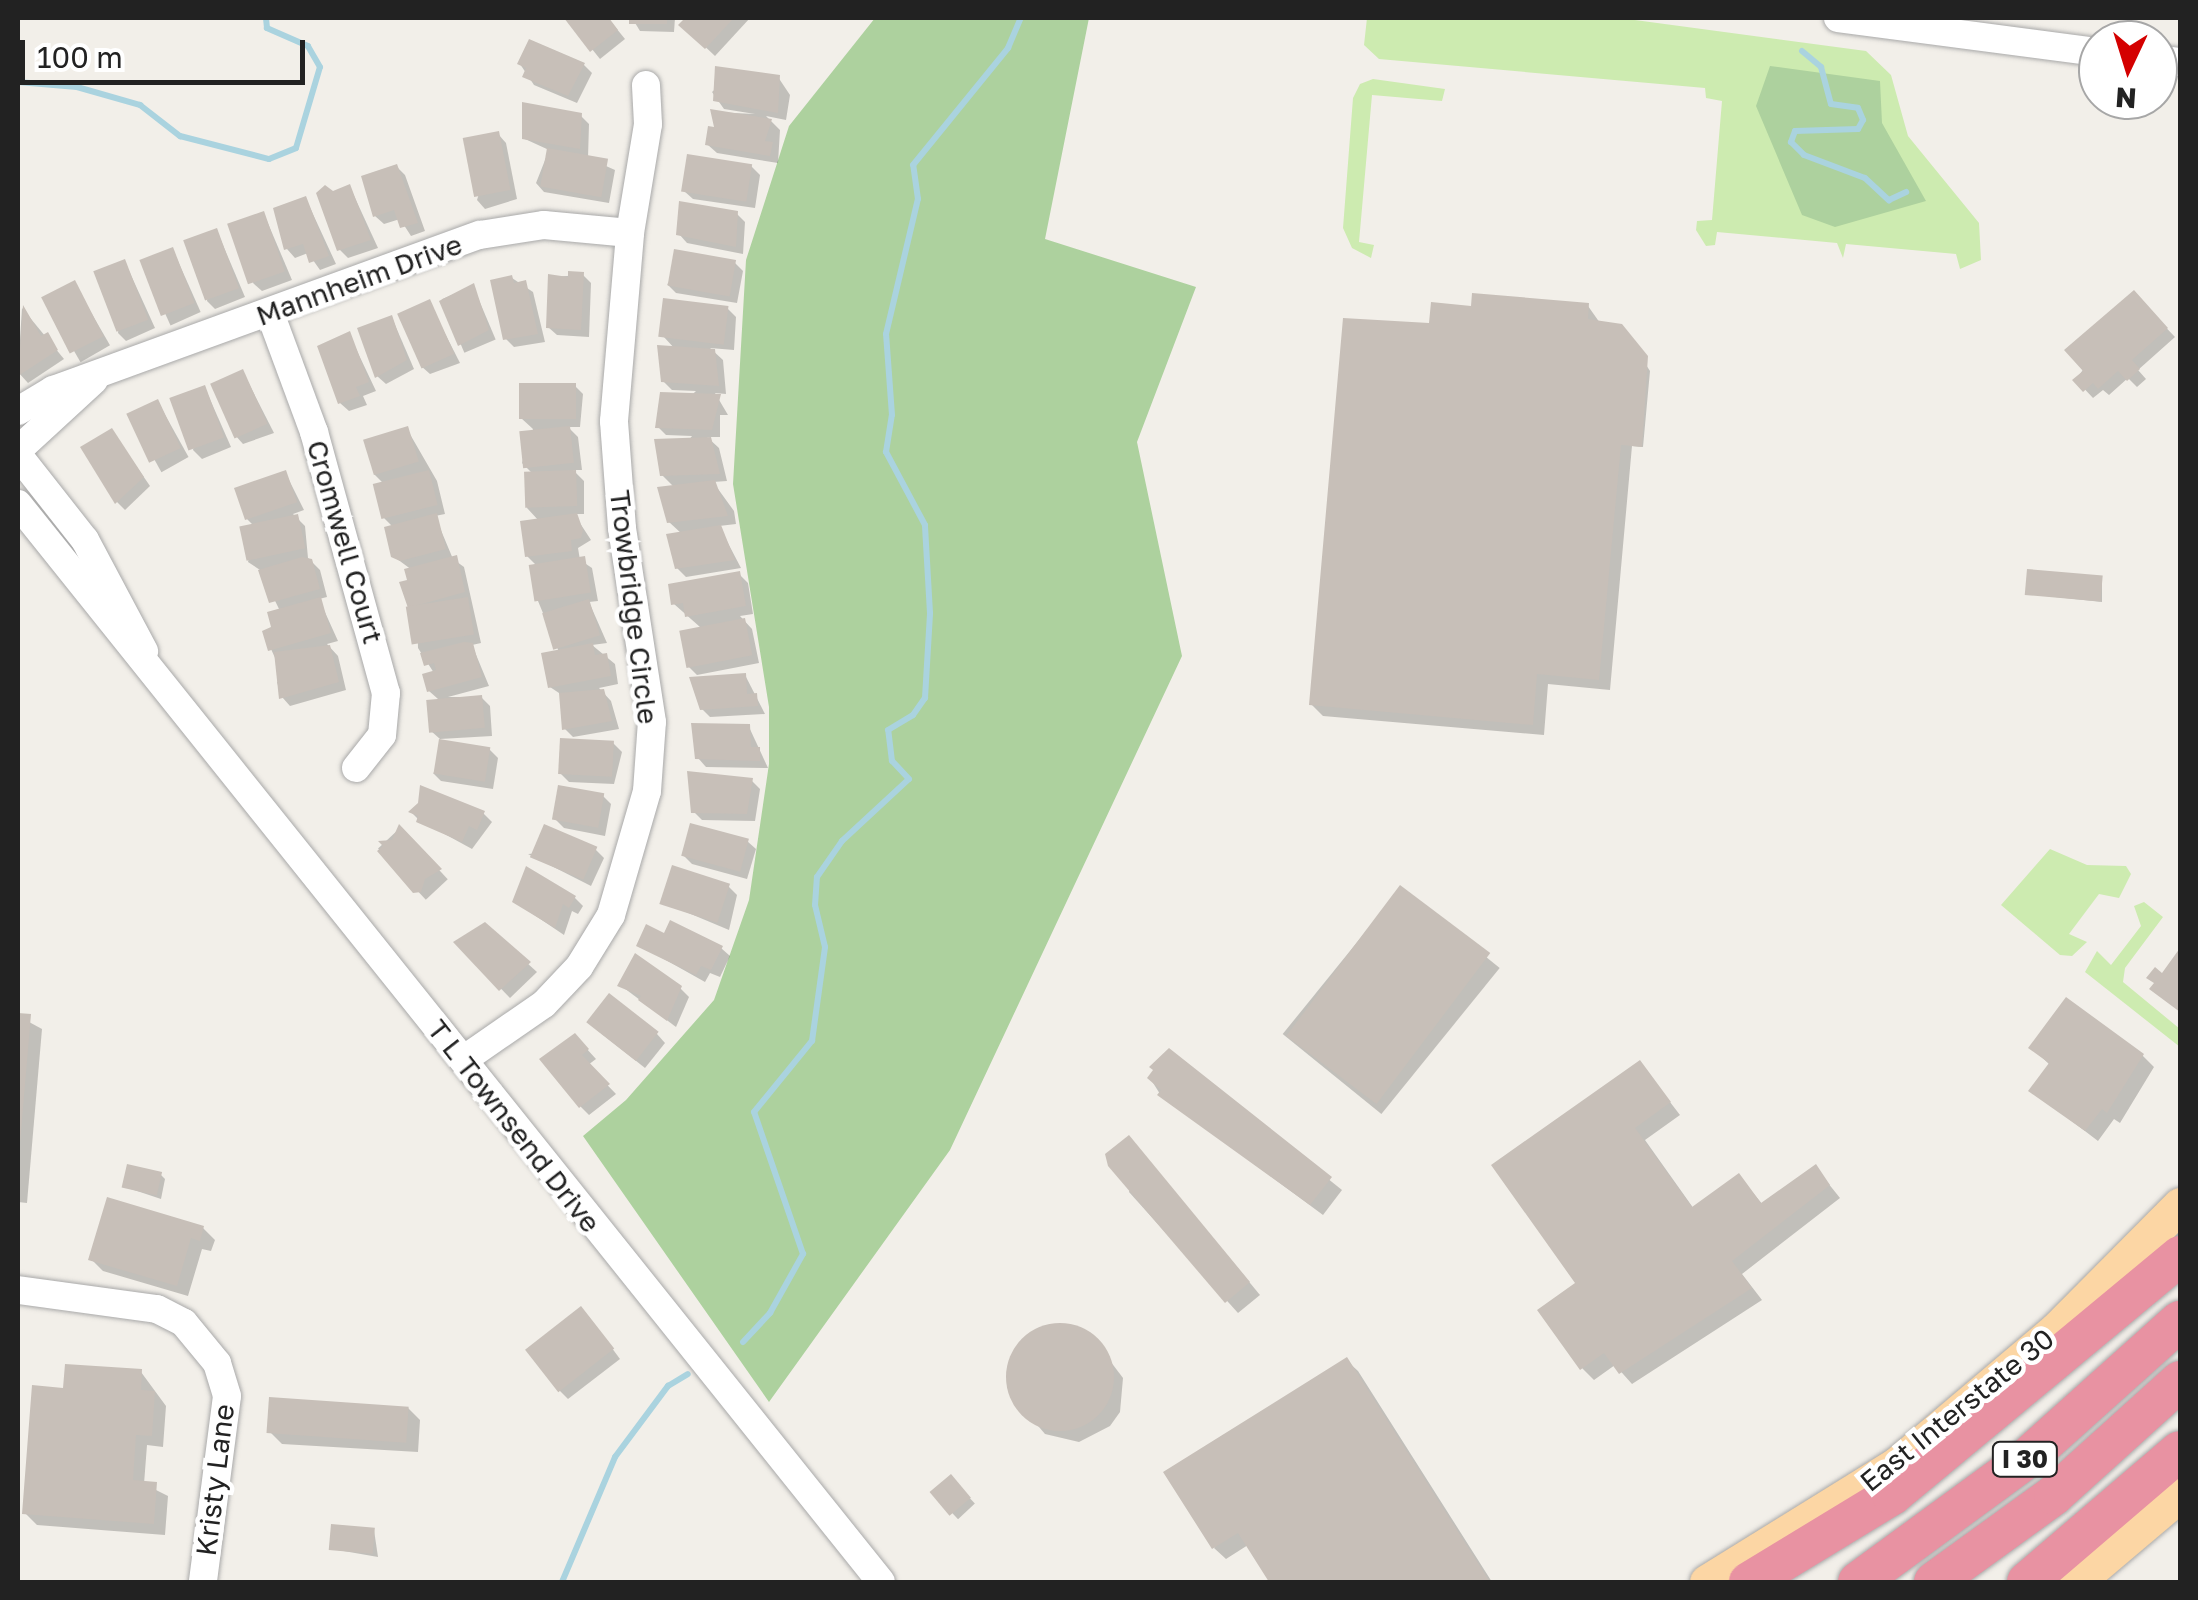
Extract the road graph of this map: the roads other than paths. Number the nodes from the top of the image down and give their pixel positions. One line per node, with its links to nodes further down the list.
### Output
1 (1838, 18): 2 (street)
2 (2078, 49)
3 (646, 85): 4 (street, Trowbridge Circle)
4 (630, 233): 5 (street, Mannheim Drive); 11 (street, Trowbridge Circle)
5 (270, 313): 6 (street, Mannheim Drive); 10 (street, Cromwell Court)
6 (33, 412): 7 (street, Mannheim Drive)
7 (18, 452): 9 (street, T L Townsend Drive)
8 (18, 504): 9 (street, T L Townsend Drive)
9 (151, 666): 11 (street, T L Townsend Drive)
10 (356, 768)
11 (464, 1060): 20 (street, T L Townsend Drive)
12 (2180, 1204): 21 (main road, East Interstate 30)
13 (2180, 1256): 22 (highway)
14 (18, 1290): 19 (street, Kristy Lane)
15 (2180, 1321): 23 (highway, I 30)
16 (2180, 1381): 24 (highway, I 30)
17 (2180, 1451): 25 (highway)
18 (2180, 1494): 26 (main road)
19 (202, 1582)
20 (881, 1582)
21 (1707, 1582)
22 (1749, 1582)
23 (1858, 1582)
24 (1934, 1582)
25 (2027, 1582)
26 (2076, 1582)

